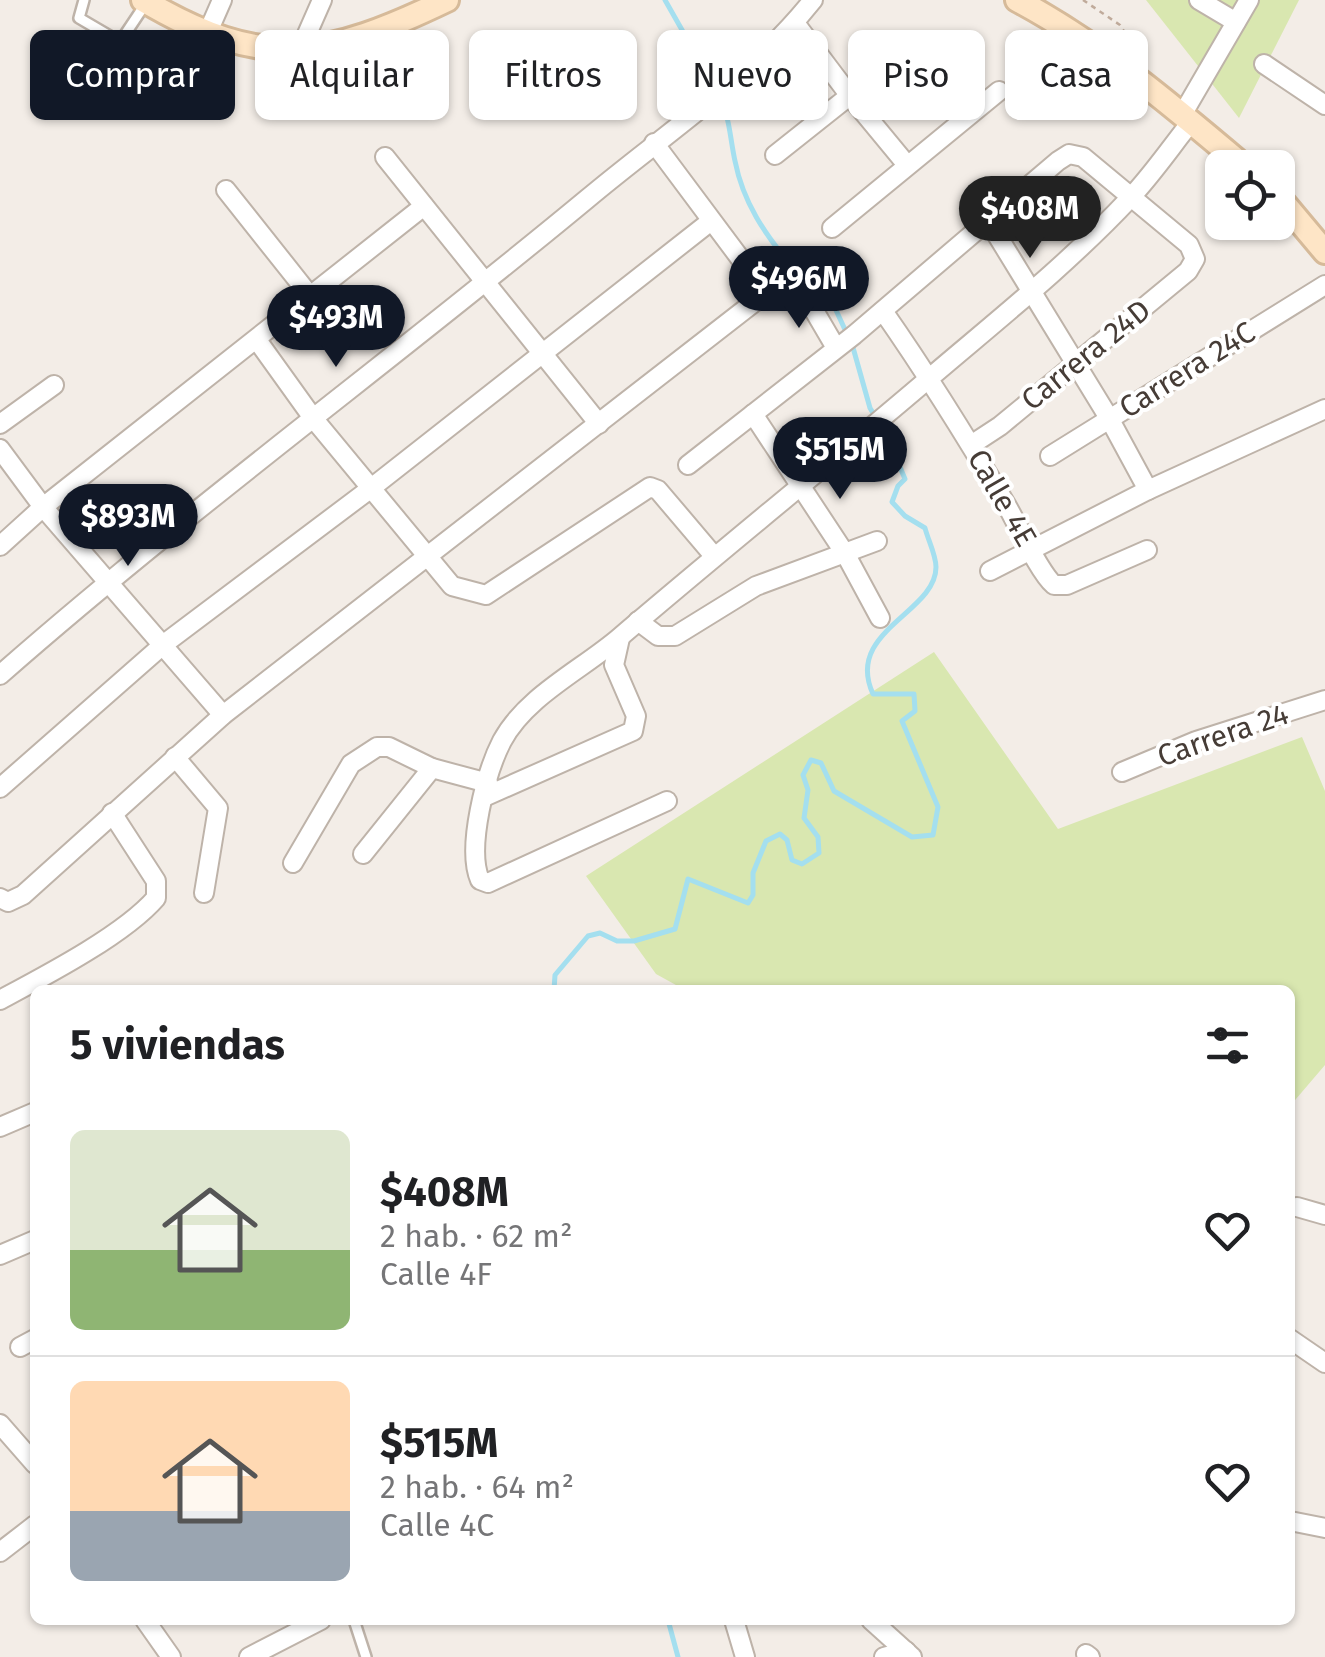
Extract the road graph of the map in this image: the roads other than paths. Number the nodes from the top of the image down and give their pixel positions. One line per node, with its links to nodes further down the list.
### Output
1 (84, 0): 9 (lane)
2 (222, 0): 13 (street)
3 (322, 0): 14 (street)
4 (447, 0): 15 (street)
5 (814, 0): 11 (street)
6 (1017, 0): 21 (street)
7 (1200, 0): 10 (street)
8 (1249, 0): 10 (street)
9 (145, 1): 12 (street)
10 (1236, 22): 21 (street)
11 (795, 23): 18 (street); 23 (street)
12 (204, 30)
13 (209, 30)
14 (309, 30)
15 (380, 30)
16 (1264, 64): 20 (street)
17 (999, 91): 27 (street)
18 (848, 93)
19 (848, 98): 25 (street)
20 (1325, 105)
21 (1186, 118): 24 (street); 29 (street)
22 (870, 120): 27 (street)
23 (654, 143): 32 (street); 36 (street)
24 (1224, 150)
25 (774, 155)
26 (385, 157): 30 (street)
27 (907, 165): 34 (street)
28 (226, 190): 40 (street)
29 (1131, 197): 33 (street); 39 (street); 45 (street, Carrera 24D)
30 (424, 206): 36 (street); 40 (street)
31 (1295, 213): 35 (street)
32 (711, 221): 38 (street); 44 (street)
33 (989, 222): 39 (street); 41 (street)
34 (832, 228)
35 (1323, 242)
36 (487, 281): 44 (street); 50 (street)
37 (1325, 285): 51 (street, Carrera 24C)
38 (766, 293): 43 (street); 53 (street)
39 (1032, 293): 45 (street); 46 (street)
40 (311, 297): 42 (street)
41 (883, 311): 43 (street); 46 (street, Calle 4E)
42 (257, 340): 50 (street); 61 (street)
43 (844, 342): 49 (street)
44 (540, 354): 53 (street); 59 (street)
45 (1076, 363): 51 (street); 54 (street, Carrera 24D)
46 (930, 378): 54 (street, Calle 4E); 58 (street)
47 (54, 385): 52 (street)
48 (1325, 410): 60 (street)
49 (753, 414): 57 (street); 58 (street)
50 (313, 418): 59 (street); 70 (street)
51 (1110, 418): 56 (street, Carrera 24C); 60 (street)
52 (0, 424)
53 (599, 424): 68 (street)
54 (971, 445): 64 (street, Calle 4E)
55 (0, 449): 61 (street)
56 (1050, 456)
57 (688, 465)
58 (800, 486): 66 (street); 67 (street)
59 (370, 489): 68 (street); 74 (street)
60 (1148, 490): 64 (street)
61 (44, 507): 63 (street); 70 (street)
62 (877, 541): 66 (street)
63 (0, 546)
64 (1033, 549): 65 (street, Calle 4E); 69 (street)
65 (1147, 550)
66 (846, 554): 71 (street); 72 (street)
67 (714, 556): 68 (street); 72 (street)
68 (426, 558): 77 (street)
69 (990, 571)
70 (107, 581): 74 (street); 75 (street)
71 (880, 618)
72 (638, 621): 73 (street)
73 (620, 637): 82 (street); 82 (street)
74 (164, 644): 77 (street); 81 (street)
75 (0, 675)
76 (1325, 700): 80 (street, Carrera 24)
77 (223, 715): 78 (street)
78 (175, 756): 84 (street); 87 (street)
79 (432, 768): 82 (street); 85 (street); 86 (street)
80 (1122, 772)
81 (0, 788)
82 (486, 790): 83 (street)
83 (667, 800)
84 (112, 813): 88 (street); 89 (street)
85 (363, 854)
86 (293, 863)
87 (204, 893)
88 (0, 898)
89 (0, 1000)
90 (30, 1114): 91 (street)
91 (0, 1128)
92 (1297, 1207): 93 (street)
93 (1325, 1215)
94 (30, 1242): 95 (street)
95 (0, 1255)
96 (1295, 1343): 97 (street)
97 (1325, 1363)
98 (0, 1424): 99 (street)
99 (30, 1458)
100 (1295, 1522): 101 (street)
101 (1325, 1528)
102 (30, 1529): 103 (street)
103 (0, 1552)
104 (149, 1625): 110 (street)
105 (311, 1625): 111 (street)
106 (356, 1625): 112 (lane)
107 (735, 1625): 113 (street)
108 (877, 1625): 109 (street)
109 (909, 1654): 114 (street)
110 (171, 1657)
111 (249, 1657)
112 (366, 1657)
113 (745, 1657)
114 (884, 1657)

